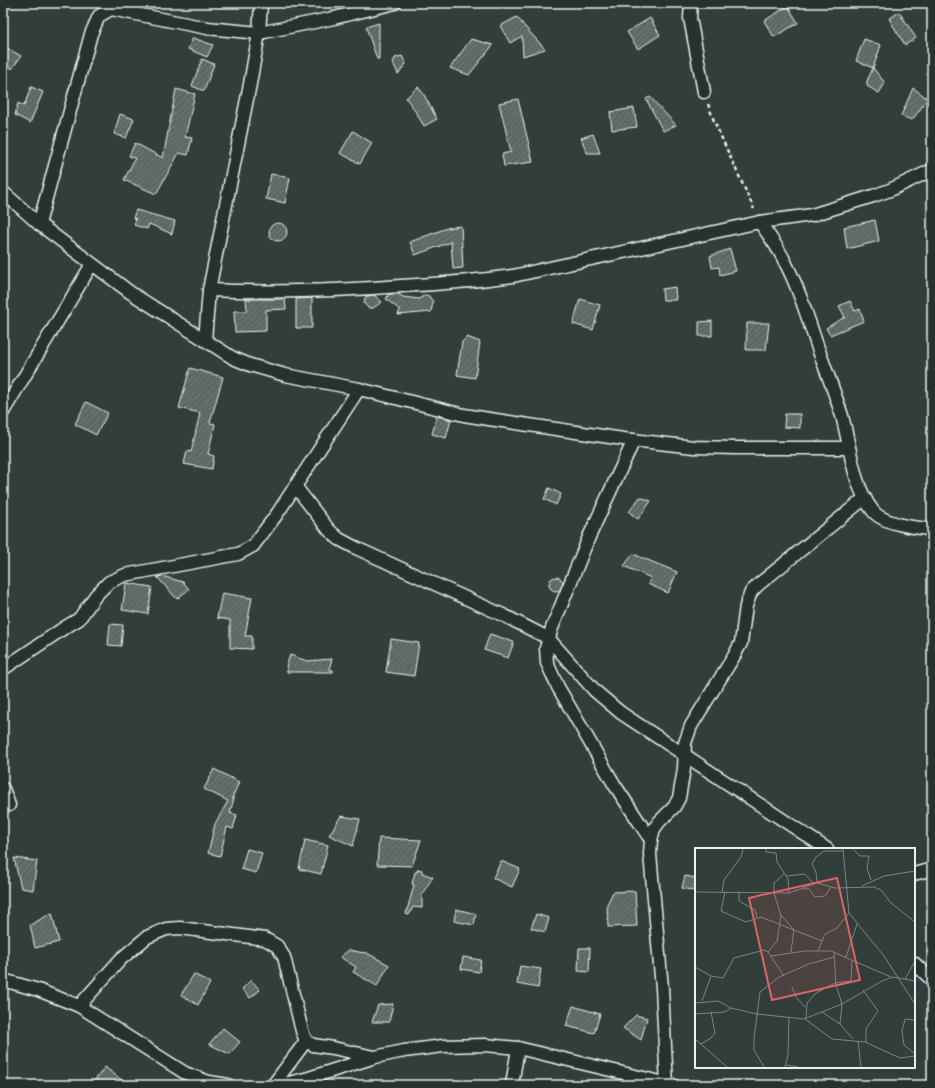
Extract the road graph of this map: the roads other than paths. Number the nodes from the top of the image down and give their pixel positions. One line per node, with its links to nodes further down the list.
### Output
1 (261, 3): 4 (street)
2 (395, 3): 4 (street)
3 (691, 3): 5 (street)
4 (259, 33): 9 (street); 11 (street)
5 (704, 92)
6 (932, 170): 8 (street)
7 (3, 192): 9 (street)
8 (760, 222): 11 (street); 16 (street)
9 (39, 224): 10 (street)
10 (92, 264): 12 (street); 14 (street)
11 (210, 290): 12 (street)
12 (205, 340): 13 (street)
13 (359, 389): 15 (street); 17 (street)
14 (3, 412)
15 (634, 440): 16 (street); 20 (street)
16 (849, 448): 18 (street)
17 (295, 486): 20 (street); 21 (street)
18 (865, 498): 19 (street); 22 (street)
19 (932, 529)
20 (548, 638): 22 (street); 25 (street)
21 (3, 669)
22 (685, 754): 25 (street); 26 (street)
23 (3, 788): 24 (street)
24 (9, 805)
25 (650, 840): 37 (street)
26 (826, 848)
27 (932, 869): 28 (street)
28 (915, 874)
29 (915, 964): 31 (street)
30 (3, 980): 32 (street)
31 (932, 980)
32 (79, 1006): 33 (street); 36 (street)
33 (306, 1041): 35 (street); 39 (street)
34 (518, 1048): 35 (street); 37 (street); 41 (street)
35 (375, 1057): 40 (street)
36 (209, 1084): 38 (street)
37 (669, 1084)
38 (228, 1085)
39 (273, 1085)
40 (280, 1085)
41 (512, 1085)

